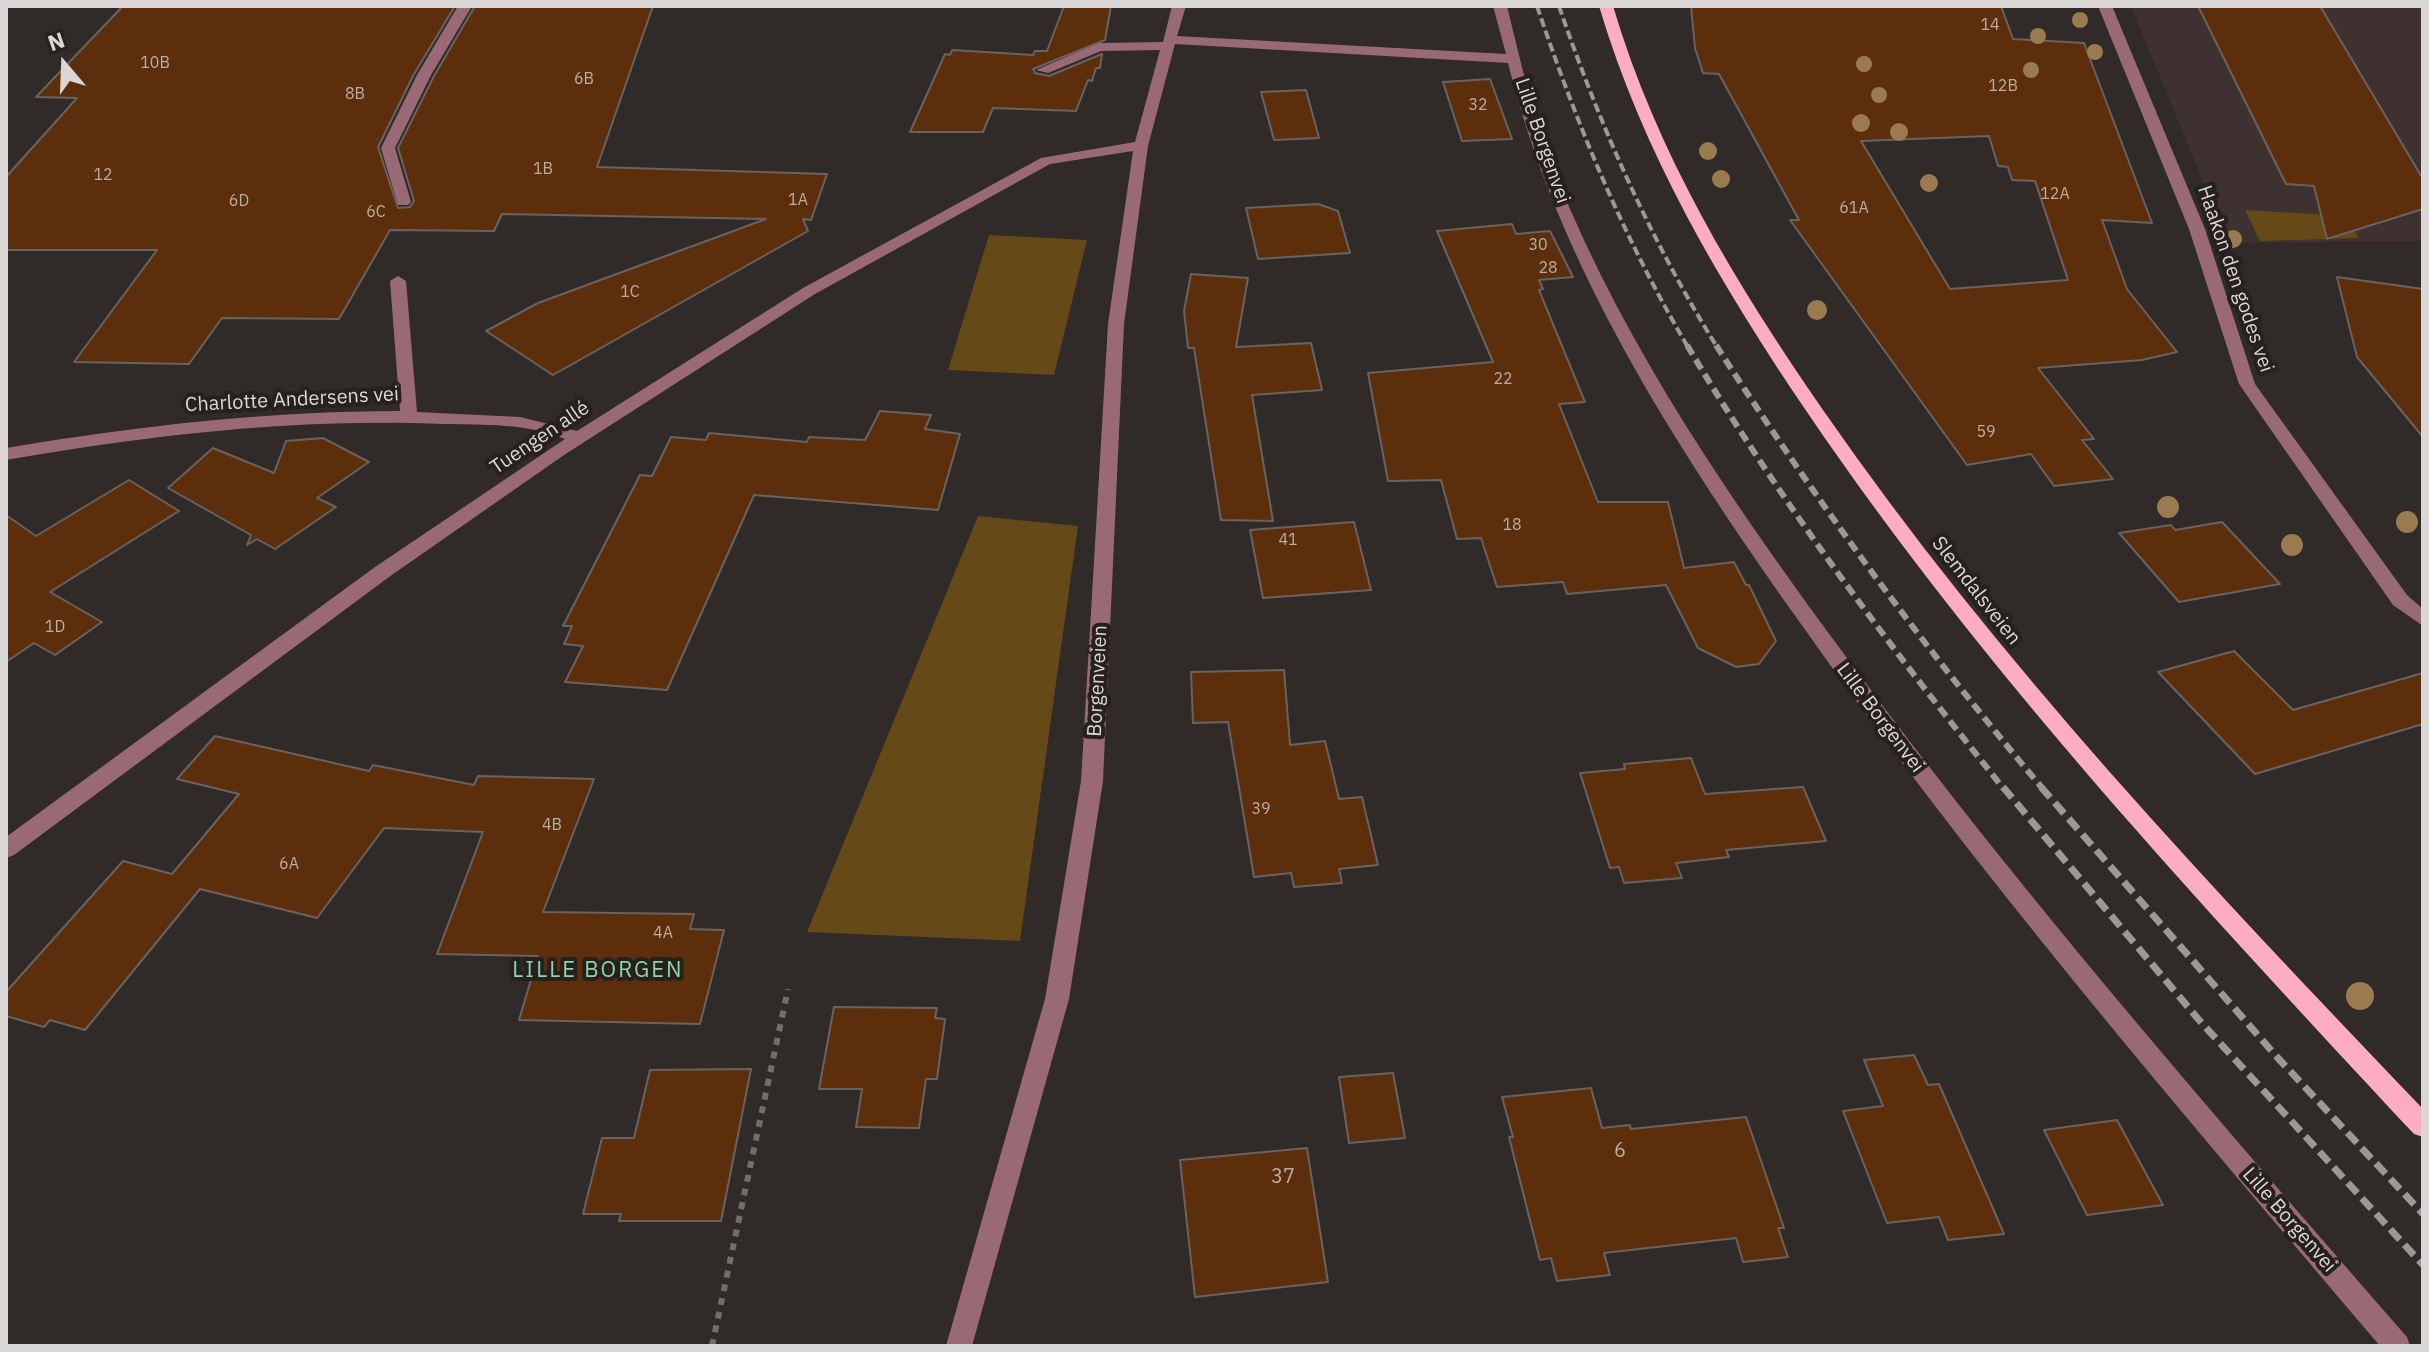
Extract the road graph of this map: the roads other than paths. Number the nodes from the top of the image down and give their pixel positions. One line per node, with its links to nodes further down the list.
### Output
1 (465, 6): 10 (street)
2 (1179, 6): 6 (street, Borgenveien)
3 (1500, 6): 7 (street, Lille Borgenvei)
4 (1606, 6): 17 (main road, Slemdalsveien)
5 (2105, 6): 15 (street, Haakon den godes vei)
6 (1169, 43): 7 (street); 8 (street); 9 (street, Borgenveien)
7 (1514, 59): 19 (street, Lille Borgenvei)
8 (1043, 70)
9 (1141, 146): 13 (street, Tuengen allé); 18 (street, Borgenveien)
10 (403, 202)
11 (398, 281): 12 (street)
12 (409, 416): 13 (street, Charlotte Andersens vei); 14 (street, Charlotte Andersens vei)
13 (579, 438): 16 (street, Tuengen allé)
14 (6, 454)
15 (2423, 619)
16 (6, 849)
17 (2423, 1126)
18 (959, 1346)
19 (2397, 1346)

